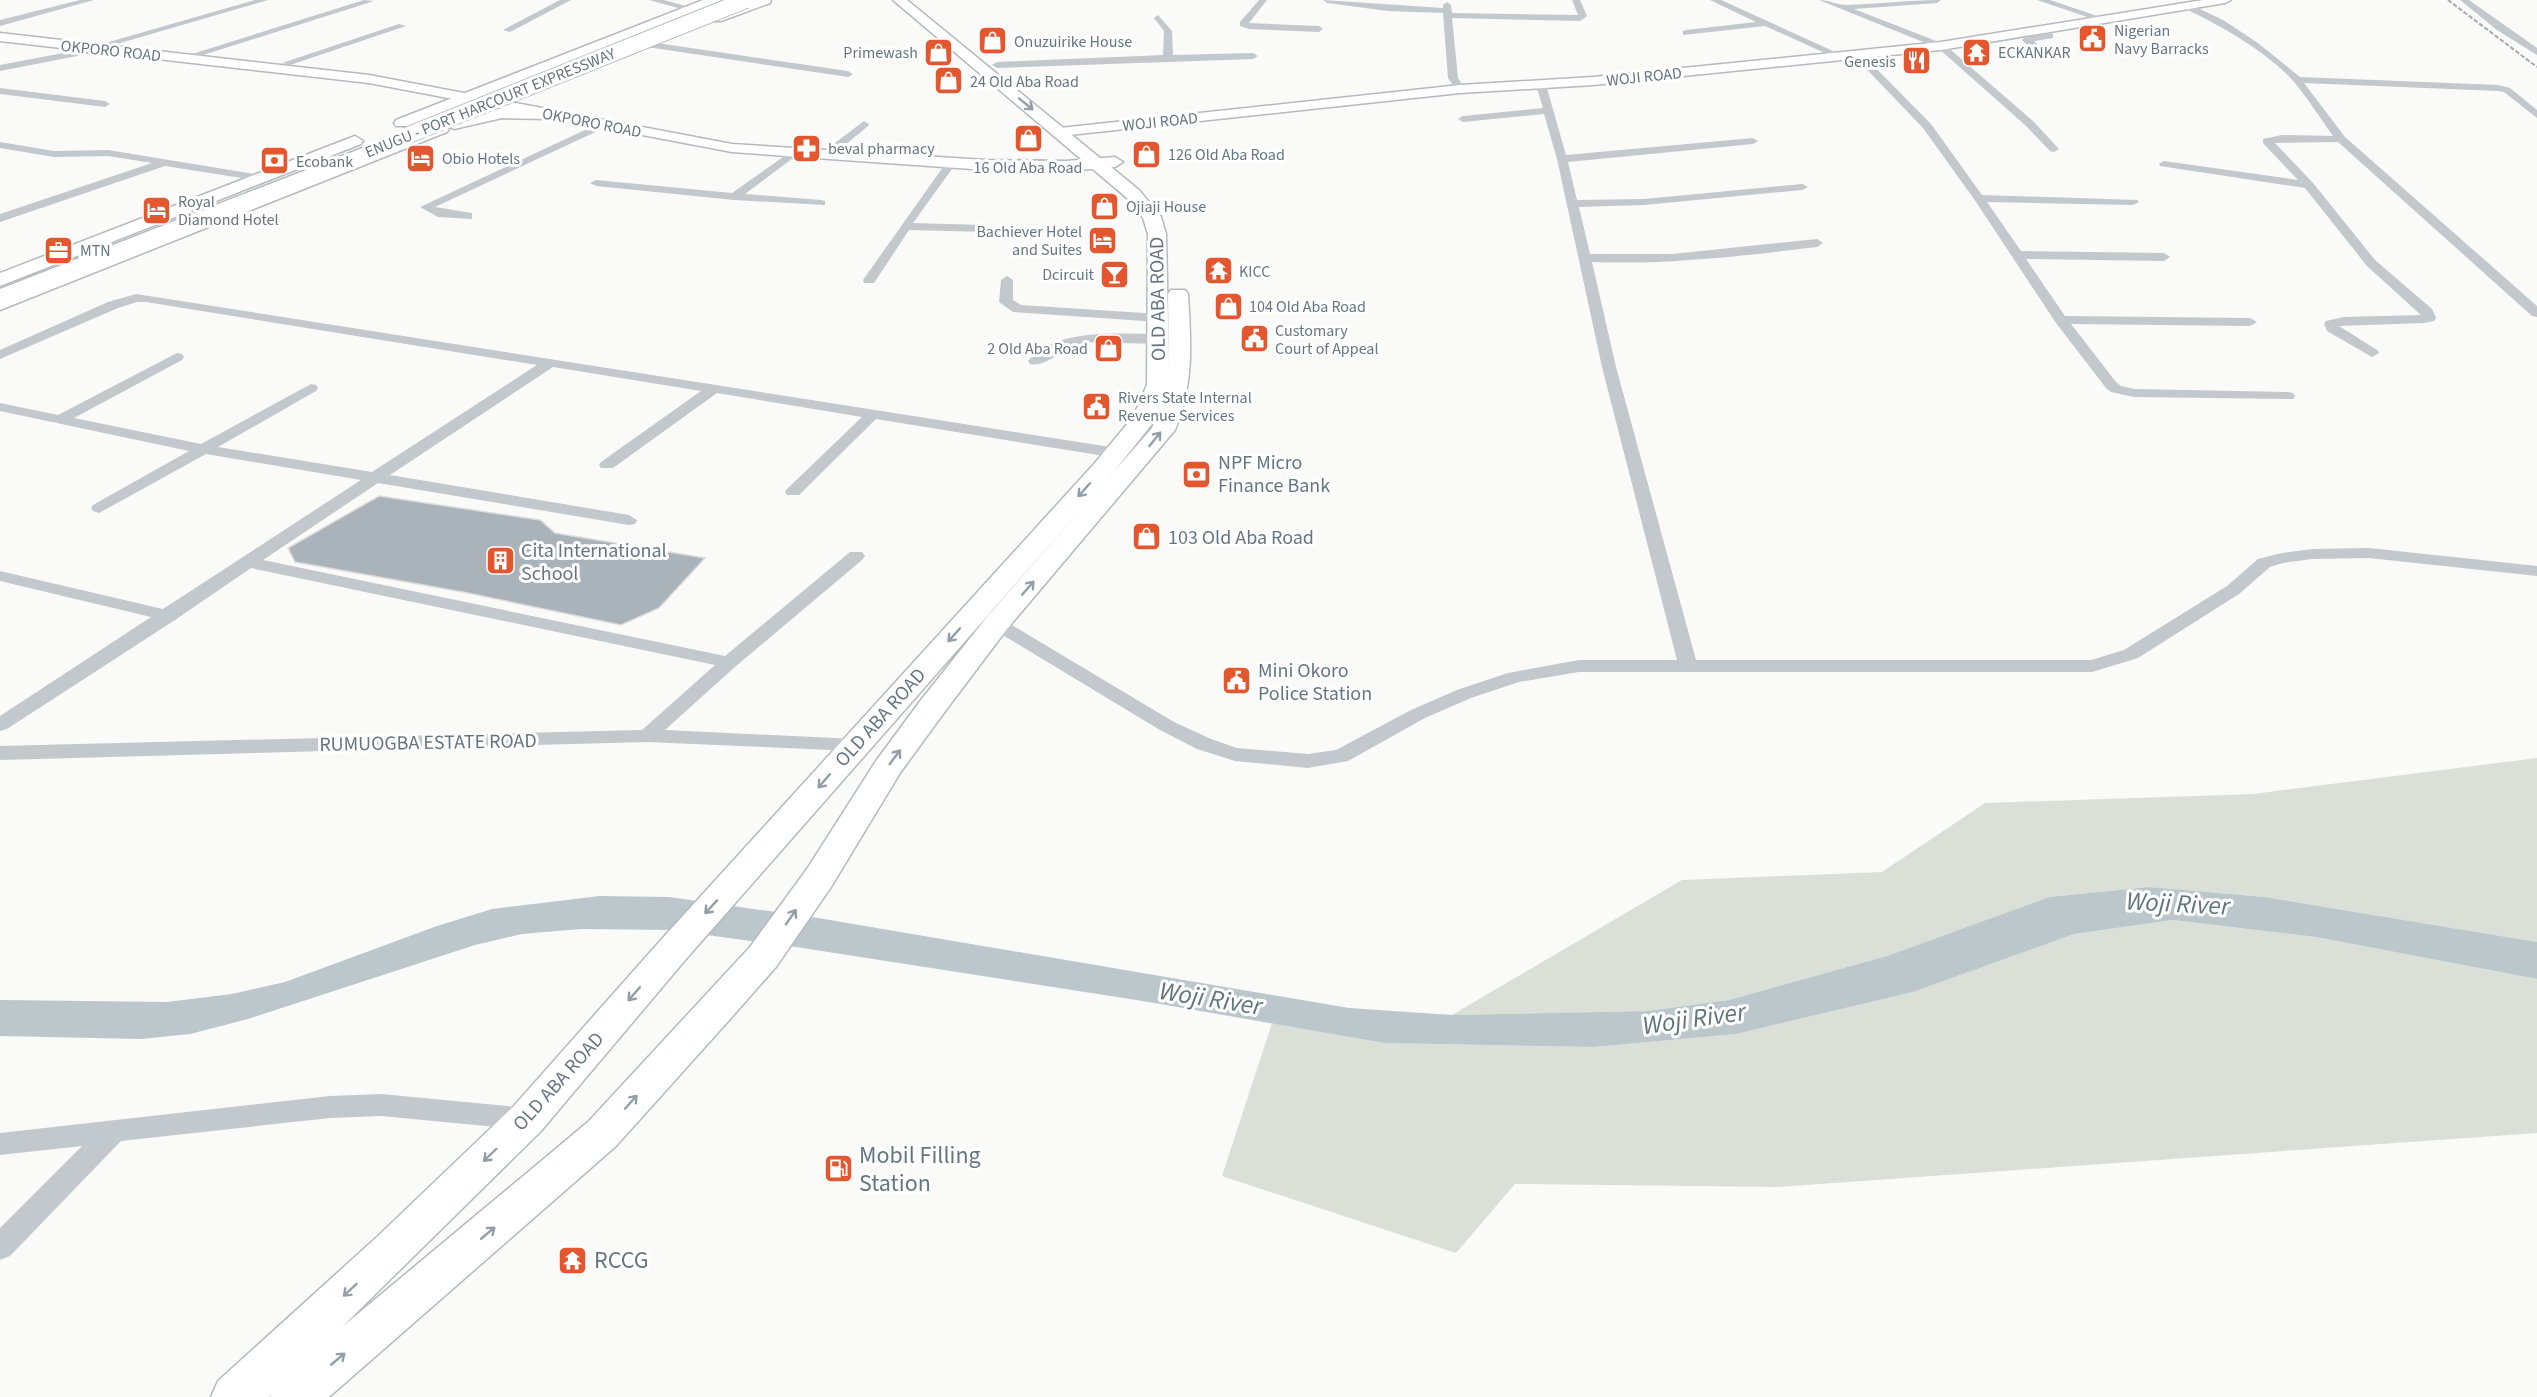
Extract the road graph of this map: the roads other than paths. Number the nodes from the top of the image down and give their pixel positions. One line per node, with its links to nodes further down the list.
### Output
1 (72, 0): 21 (street)
2 (264, 0): 42 (street)
3 (567, 0): 35 (street)
4 (652, 0): 26 (street)
5 (715, 0): 26 (main road)
6 (731, 0): 73 (highway, ENUGU - PORT HARCOURT EXPRESSWAY)
7 (746, 0): 73 (highway, ENUGU - PORT HARCOURT EXPRESSWAY, bridge)
8 (765, 0): 40 (main road)
9 (899, 0): 72 (main road, OLD ABA ROAD, one-way to 72)
10 (914, 0): 51 (main road, OLD ABA ROAD)
11 (1263, 0): 30 (street)
12 (1327, 0): 23 (street)
13 (1448, 0): 28 (street)
14 (1576, 0): 28 (street)
15 (1714, 0): 32 (street)
16 (1823, 0): 25 (street)
17 (1937, 0): 25 (street)
18 (2041, 0): 31 (street)
19 (2225, 0): 24 (main road, WOJI ROAD)
20 (2464, 0): 44 (street)
21 (87, 1): 33 (street)
22 (370, 1): 45 (street)
23 (1333, 1): 27 (street); 28 (street)
24 (2195, 3): 31 (main road, WOJI ROAD); 55 (street)
25 (1842, 8): 41 (street)
26 (693, 9): 53 (main road)
27 (1328, 10)
28 (1447, 13): 59 (street)
29 (1158, 18): 49 (street)
30 (1324, 20)
31 (2105, 20): 41 (main road, WOJI ROAD)
32 (1766, 23): 37 (street); 48 (street)
33 (0, 24)
34 (402, 26): 50 (street)
35 (507, 30)
36 (0, 32): 42 (main road, OKPORO ROAD)
37 (1686, 33)
38 (2050, 36): 43 (street)
39 (0, 37): 42 (main road, OKPORO ROAD)
40 (650, 45): 54 (street); 56 (main road)
41 (1941, 46): 46 (main road, WOJI ROAD); 79 (street)
42 (104, 47): 45 (main road, OKPORO ROAD); 52 (street); 61 (main road, OKPORO ROAD)
43 (2005, 49)
44 (2537, 52)
45 (197, 54): 50 (main road, OKPORO ROAD)
46 (1857, 54): 48 (main road, WOJI ROAD); 92 (street)
47 (1253, 56): 49 (street)
48 (1839, 56): 58 (main road, WOJI ROAD)
49 (1168, 57): 51 (street)
50 (287, 63): 57 (main road, OKPORO ROAD)
51 (997, 65): 71 (main road, OLD ABA ROAD)
52 (0, 68)
53 (535, 71): 57 (main road); 61 (main road)
54 (848, 74)
55 (2297, 80): 66 (street); 74 (street)
56 (556, 83): 62 (main road); 64 (main road)
57 (440, 85): 61 (main road, OKPORO ROAD)
58 (1541, 85): 59 (main road, WOJI ROAD); 65 (street)
59 (1460, 89): 71 (main road, WOJI ROAD)
60 (0, 91): 63 (street)
61 (472, 95): 62 (main road, OKPORO ROAD); 87 (main road)
62 (506, 103): 64 (main road, OKPORO ROAD); 68 (main road)
63 (105, 104)
64 (550, 111): 68 (main road); 70 (main road, OKPORO ROAD); 77 (main road, OKPORO ROAD)
65 (1547, 111): 67 (street); 82 (street)
66 (2537, 115)
67 (1463, 119)
68 (454, 124): 109 (main road)
69 (864, 124): 77 (street)
70 (602, 125): 80 (main road, OKPORO ROAD); 96 (street)
71 (1078, 129): 72 (main road, WOJI ROAD); 83 (main road, OLD ABA ROAD)
72 (1060, 132): 83 (main road, OLD ABA ROAD)
73 (400, 135): 107 (highway, ENUGU - PORT HARCOURT EXPRESSWAY); 108 (highway, ENUGU - PORT HARCOURT EXPRESSWAY)
74 (2341, 139): 89 (street); 110 (street)
75 (1753, 141): 82 (street)
76 (0, 145): 78 (street)
77 (835, 148): 83 (main road, OKPORO ROAD)
78 (22, 149): 81 (street); 85 (street)
79 (2054, 149)
80 (793, 153): 84 (main road, OKPORO ROAD); 91 (street)
81 (0, 156)
82 (1562, 159): 95 (street)
83 (1104, 161): 84 (main road, OKPORO ROAD); 113 (main road, OLD ABA ROAD); 138 (main road, OLD ABA ROAD, one-way to 83)
84 (952, 162): 98 (street)
85 (163, 163): 87 (street); 97 (street)
86 (2164, 164): 89 (street)
87 (260, 178): 104 (main road)
88 (596, 183): 91 (street)
89 (2309, 185): 114 (street)
90 (1802, 187): 95 (street)
91 (734, 197): 94 (street)
92 (1979, 198): 93 (street); 101 (street)
93 (2133, 202)
94 (821, 203)
95 (1571, 204): 103 (street)
96 (468, 216)
97 (0, 218)
98 (905, 226): 99 (street); 105 (street)
99 (983, 229)
100 (1817, 243): 103 (street)
101 (2016, 255): 102 (street); 111 (street)
102 (2164, 257)
103 (1585, 258): 140 (street)
104 (0, 280)
105 (869, 280)
106 (1007, 280): 113 (street)
107 (0, 287)
108 (0, 297)
109 (0, 304)
110 (2537, 313)
111 (2061, 320): 112 (street); 121 (street)
112 (2250, 322)
113 (1159, 328): 117 (street); 126 (main road, OLD ABA ROAD)
114 (2372, 353)
115 (0, 355): 118 (street)
116 (177, 357): 124 (street)
117 (1035, 361)
118 (551, 362): 120 (street); 128 (street)
119 (311, 388): 125 (street)
120 (716, 388): 123 (street); 127 (street)
121 (2288, 396)
122 (0, 407): 124 (street)
123 (874, 413): 126 (street); 129 (street)
124 (61, 419): 125 (street)
125 (203, 448): 128 (street); 130 (street)
126 (1117, 453): 136 (main road, OLD ABA ROAD, one-way to 136)
127 (607, 465)
128 (375, 479): 131 (street); 133 (street)
129 (793, 492)
130 (99, 508)
131 (628, 520)
132 (856, 556): 139 (street)
133 (249, 562): 137 (street); 139 (street)
134 (2537, 571): 140 (street)
135 (0, 576): 137 (street)
136 (974, 612): 138 (street); 143 (main road, OLD ABA ROAD, one-way to 143)
137 (169, 615): 141 (street)
138 (997, 623): 140 (street); 150 (main road, OLD ABA ROAD, one-way to 138)
139 (729, 662): 142 (street)
140 (1688, 666)
141 (0, 725)
142 (647, 736): 143 (street, RUMUOGBA ESTATE ROAD); 144 (street, RUMUOGBA ESTATE ROAD)
143 (855, 745): 145 (main road, OLD ABA ROAD, one-way to 145)
144 (0, 753)
145 (527, 1119): 146 (street); 149 (main road, OLD ABA ROAD, one-way to 149)
146 (114, 1131): 147 (street); 148 (street)
147 (0, 1144)
148 (0, 1247)
149 (235, 1397)
150 (294, 1397)

